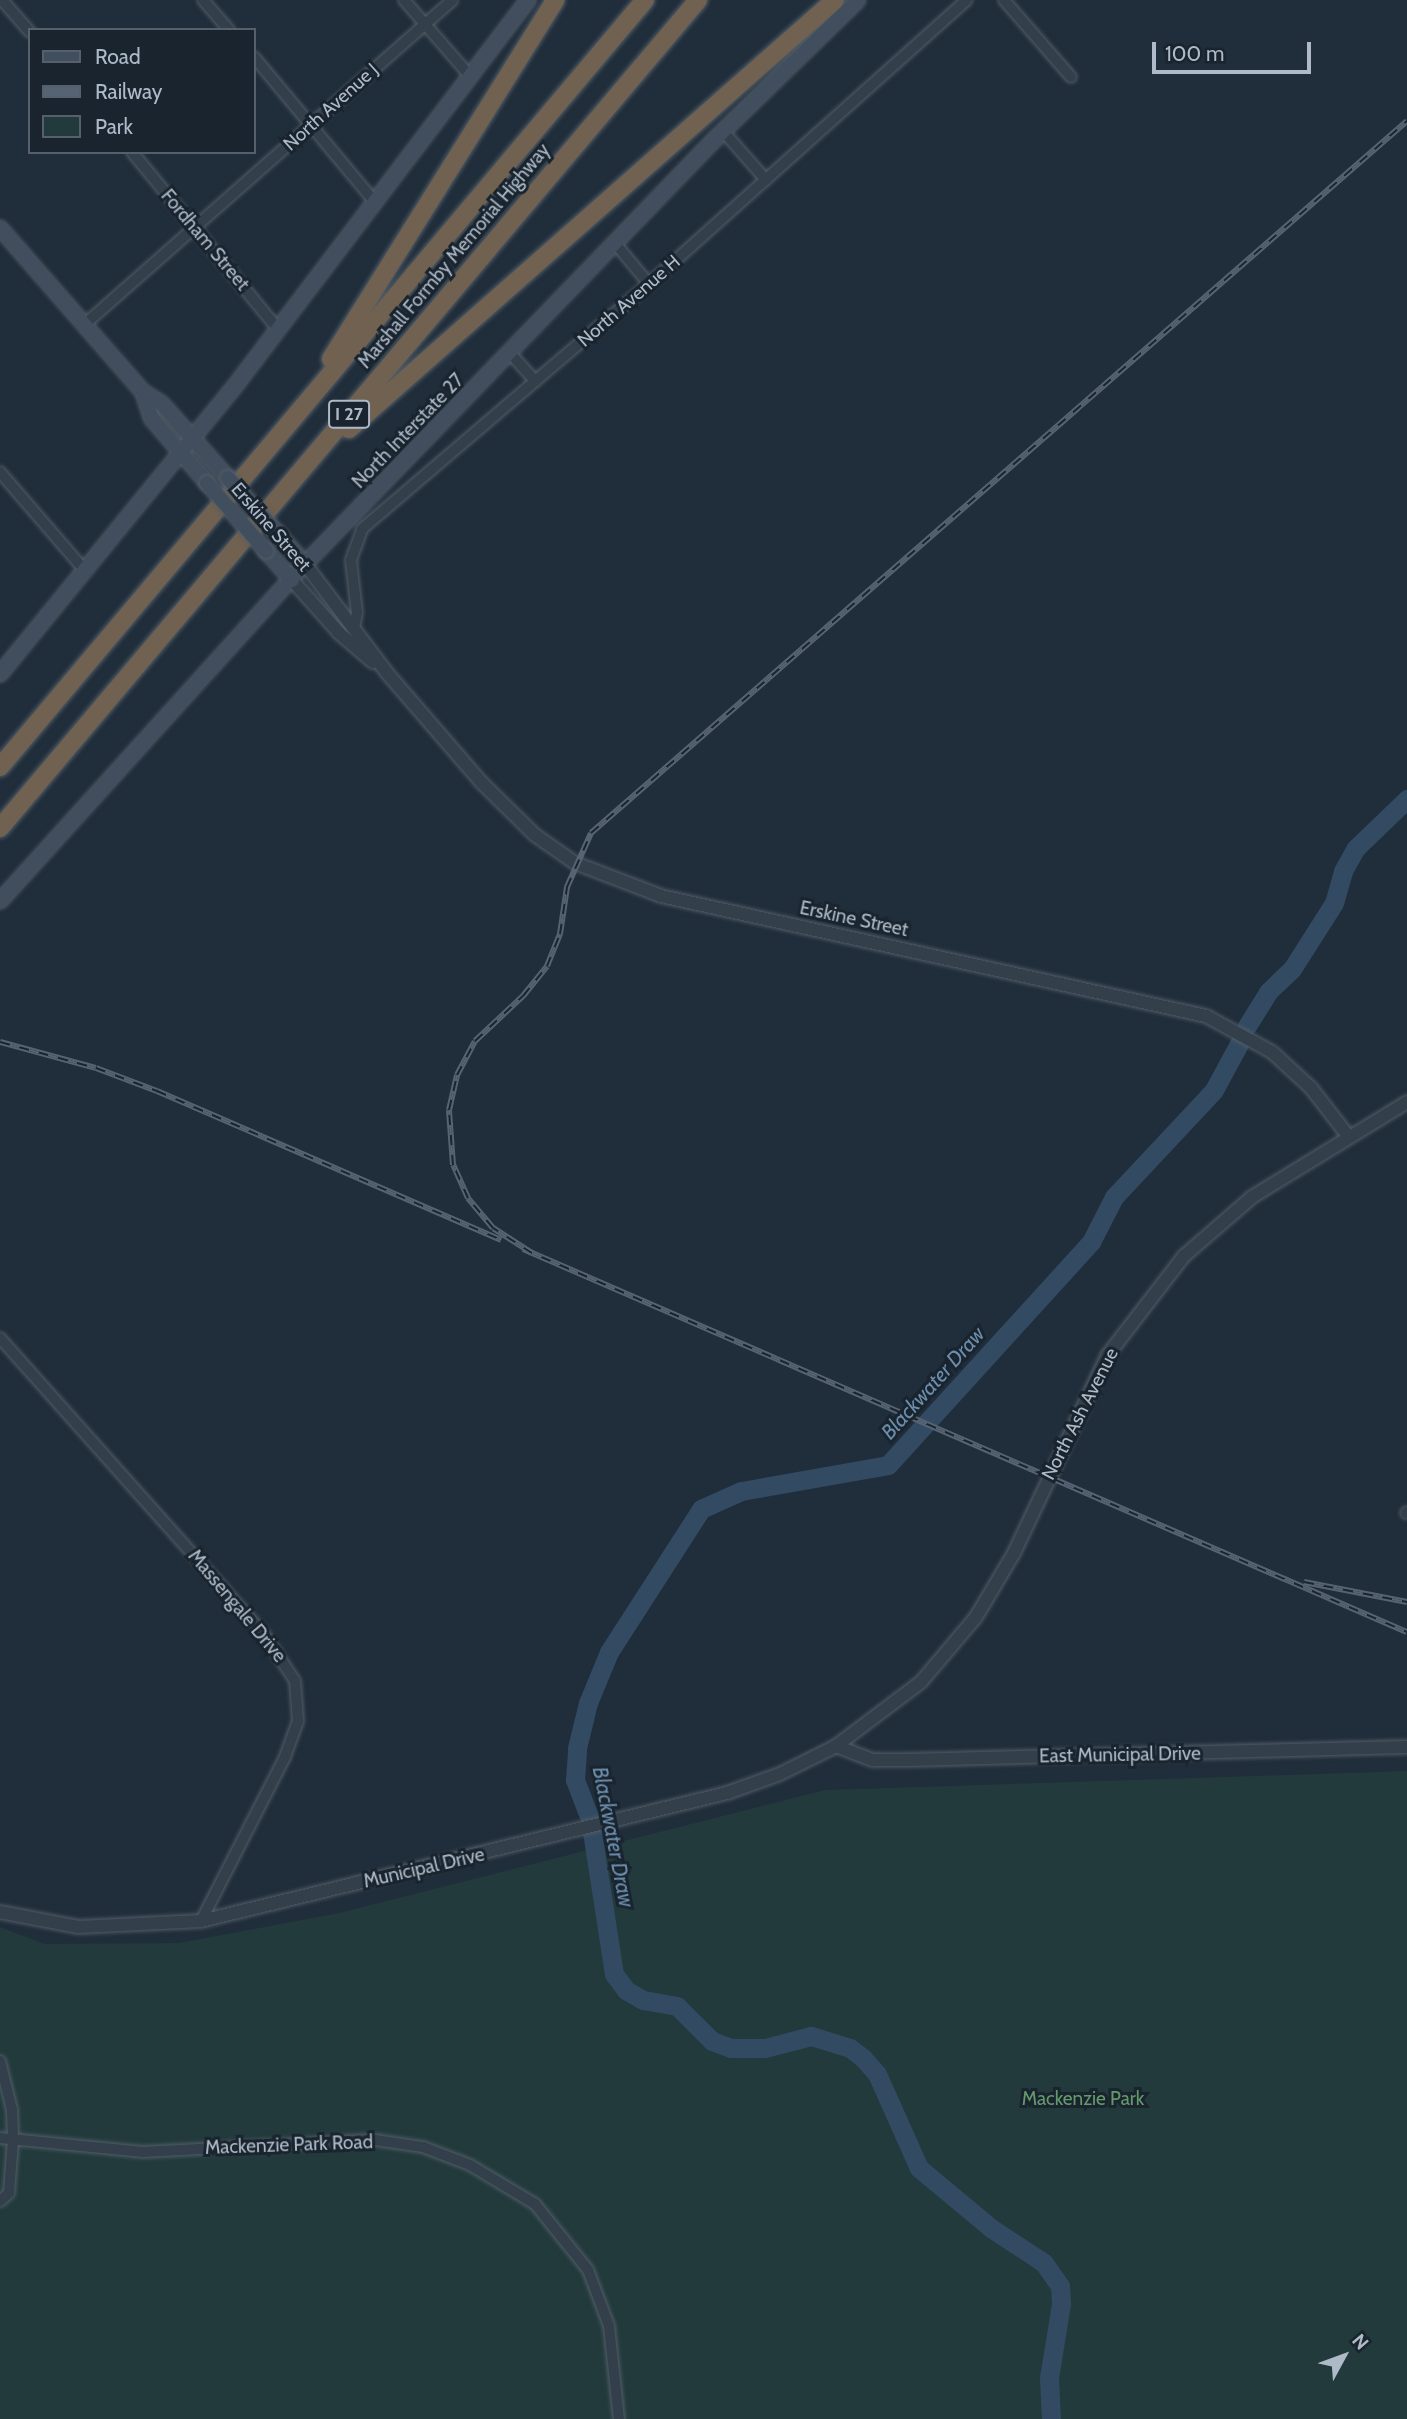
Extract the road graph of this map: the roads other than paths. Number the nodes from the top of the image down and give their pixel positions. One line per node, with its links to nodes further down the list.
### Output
1 (2, 0): 15 (street)
2 (203, 0): 14 (street)
3 (404, 0): 13 (street)
4 (452, 0): 13 (street, North Avenue J)
5 (528, 0): 17 (main road)
6 (555, 0): 33 (highway)
7 (645, 0): 33 (highway, Marshall Formby Memorial Highway / I 27)
8 (698, 0): 37 (highway, Marshall Formby Memorial Highway / I 27)
9 (835, 0): 37 (highway)
10 (858, 0): 20 (main road, North Interstate 27)
11 (967, 0): 22 (street, North Avenue H)
12 (1004, 0): 18 (street)
13 (425, 24): 17 (street); 19 (street, North Avenue J)
14 (227, 28)
15 (28, 30)
16 (256, 59): 19 (street)
17 (470, 76): 23 (main road)
18 (1070, 77)
19 (313, 123): 23 (street); 24 (street, North Avenue J)
20 (723, 131): 22 (street); 26 (main road, North Interstate 27)
21 (134, 154): 24 (street, Fordham Street)
22 (766, 180): 27 (street, North Avenue H)
23 (375, 202): 29 (main road)
24 (195, 227): 28 (street, North Avenue J); 29 (street, Fordham Street)
25 (0, 228): 28 (main road, Erskine Street)
26 (614, 243): 27 (street); 30 (main road, North Interstate 27)
27 (649, 284): 31 (street, North Avenue H)
28 (84, 325): 32 (main road, Erskine Street)
29 (278, 328): 34 (main road)
30 (510, 353): 31 (street); 38 (main road, North Interstate 27)
31 (535, 382): 41 (street, North Avenue H)
32 (143, 392): 34 (main road, Erskine Street); 35 (main road, Erskine Street)
33 (301, 408): 44 (highway, Marshall Formby Memorial Highway / I 27)
34 (194, 438): 35 (main road); 38 (main road, Erskine Street, bridge)
35 (181, 454): 39 (main road); 40 (main road, Erskine Street, bridge)
36 (0, 472): 39 (street)
37 (276, 499): 45 (highway, Marshall Formby Memorial Highway / I 27)
38 (305, 565): 40 (main road, North Interstate 27); 41 (street, Erskine Street)
39 (86, 572): 43 (main road)
40 (292, 580): 42 (street, Erskine Street); 46 (main road, North Interstate 27)
41 (354, 628): 42 (street, Erskine Street)
42 (387, 673): 48 (street, Erskine Street)
43 (0, 674)
44 (0, 767)
45 (0, 828)
46 (0, 901)
47 (1407, 1102): 48 (street, North Ash Avenue)
48 (1349, 1137): 50 (street, North Ash Avenue)
49 (0, 1338): 53 (street, Massengale Drive)
50 (836, 1746): 51 (street, East Municipal Drive); 53 (street, Municipal Drive)
51 (1407, 1747)
52 (0, 1912): 53 (street, Municipal Drive)
53 (201, 1921)
54 (0, 2061): 56 (street)
55 (0, 2138): 56 (street, Mackenzie Park Road)
56 (13, 2140): 57 (street); 58 (street, Mackenzie Park Road)
57 (0, 2201)
58 (618, 2419)

